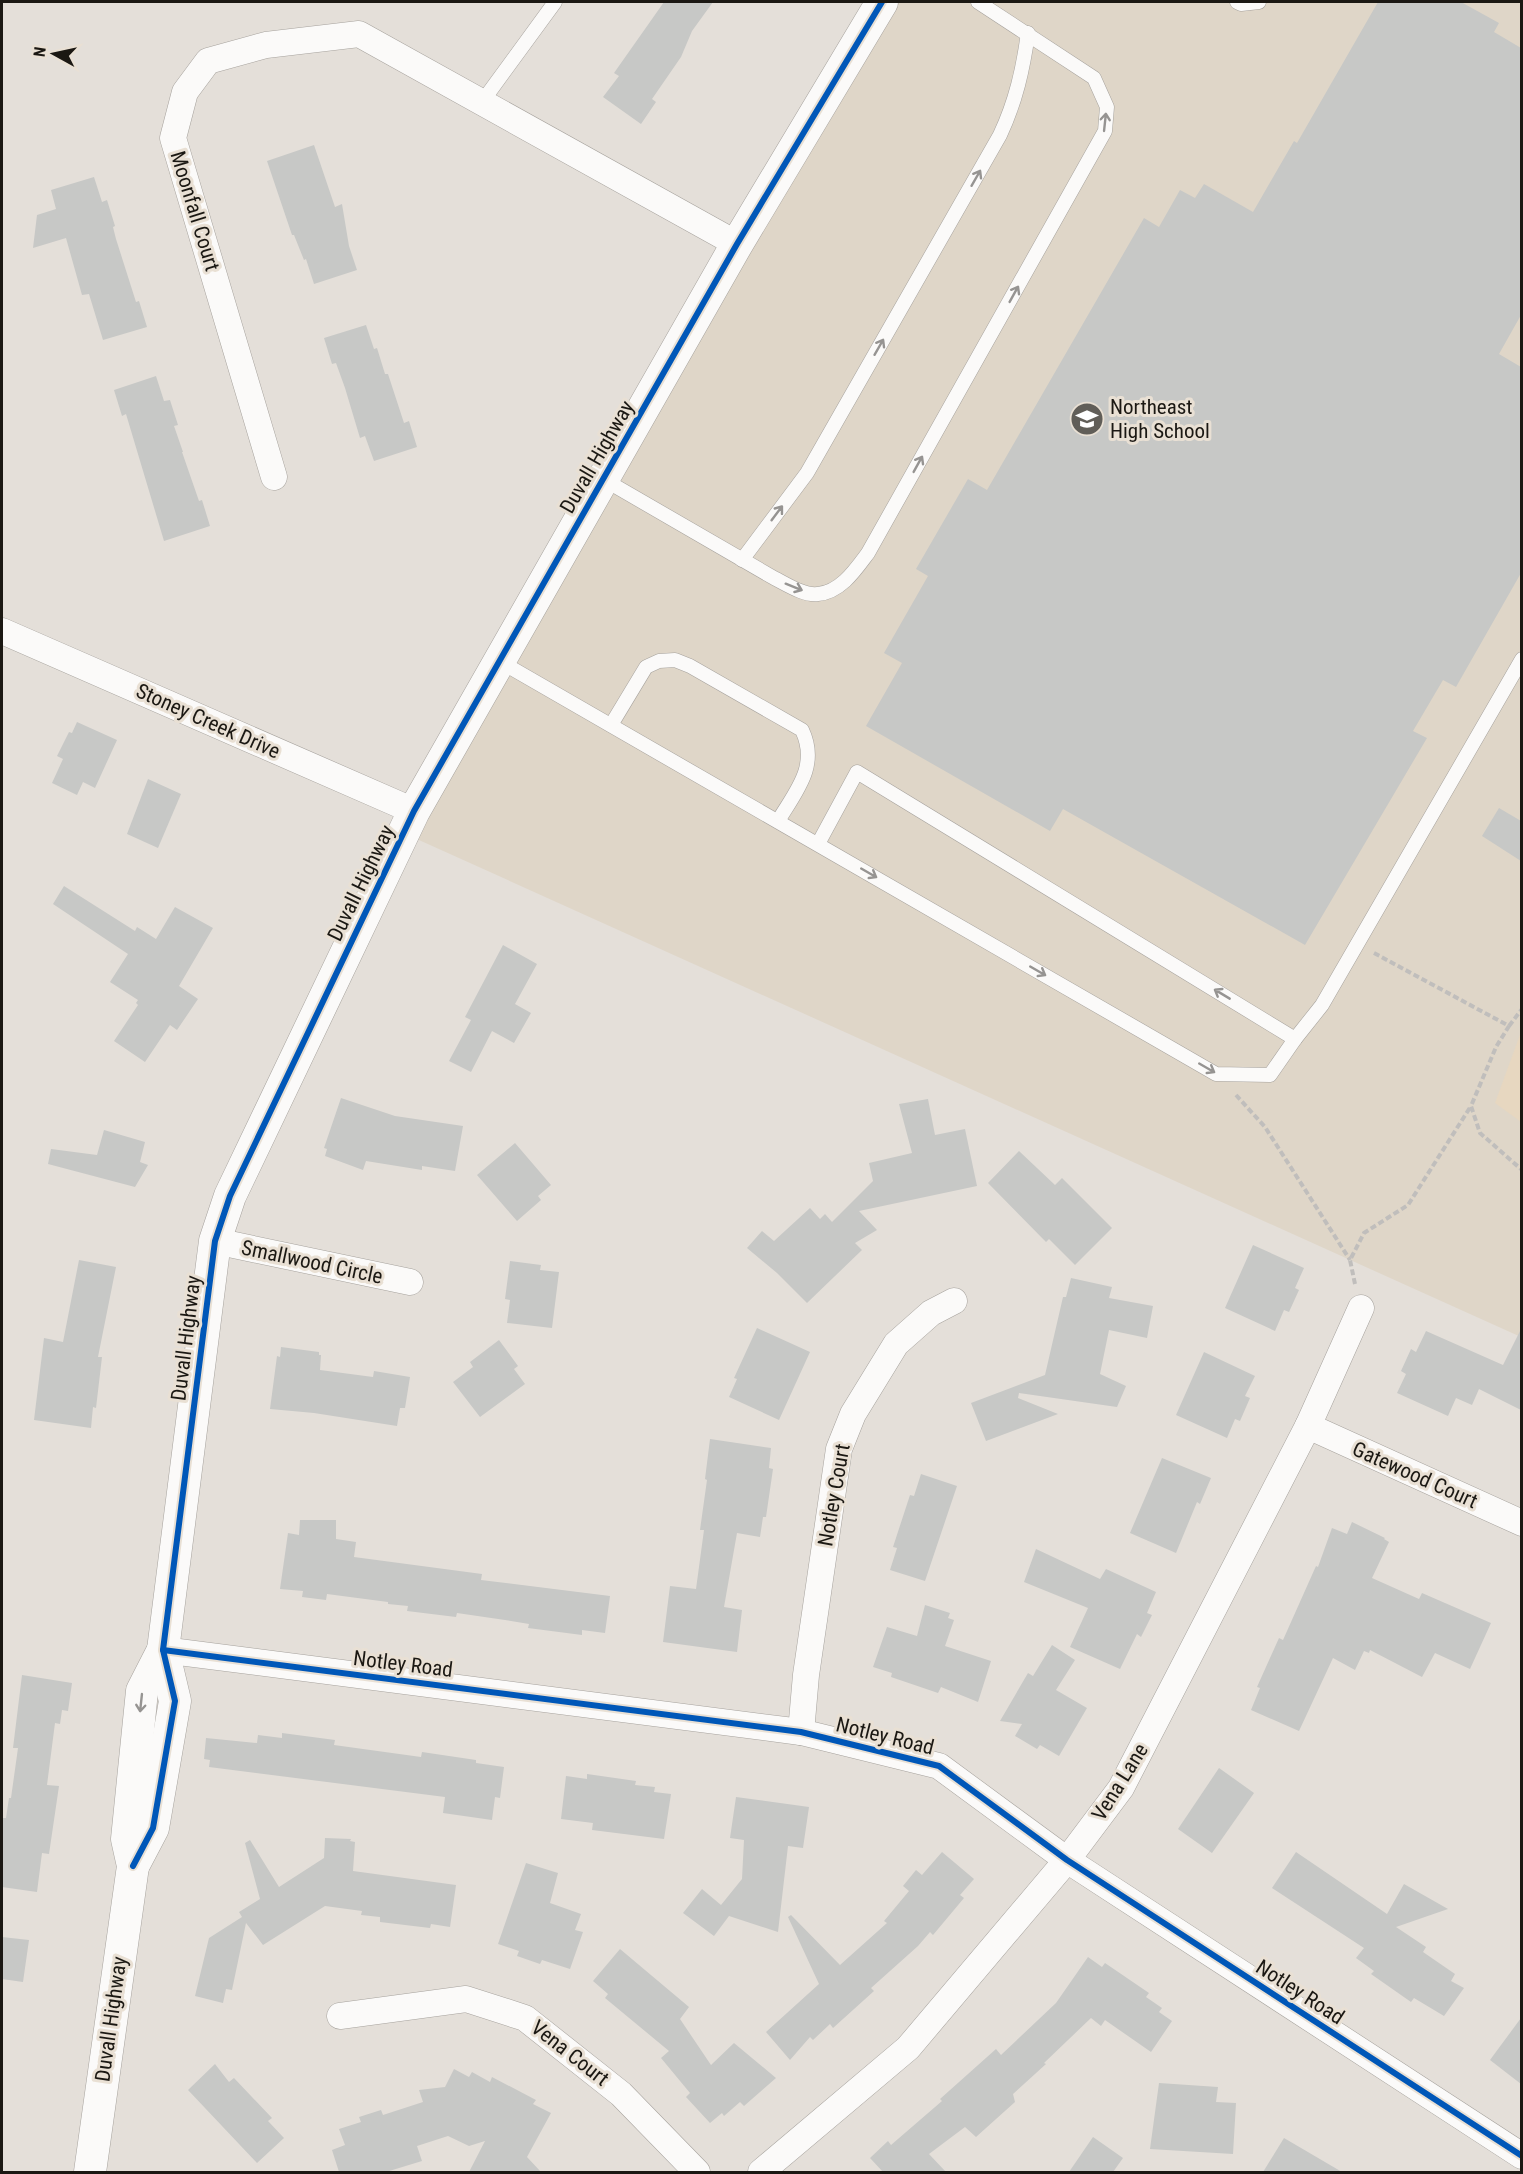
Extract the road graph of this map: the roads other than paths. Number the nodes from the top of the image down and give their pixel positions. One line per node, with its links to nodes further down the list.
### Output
1 (555, 2): 7 (lane)
2 (882, 2): 8 (street, Duvall Highway)
3 (978, 2): 6 (lane)
4 (1237, 2): 5 (lane)
5 (1259, 2)
6 (1028, 33): 11 (lane, one-way to 6); 11 (lane, one-way to 6)
7 (482, 102): 8 (street, Moonfall Court); 9 (street, Moonfall Court)
8 (737, 244): 10 (street, Duvall Highway)
9 (274, 477)
10 (603, 479): 11 (lane); 14 (street, Duvall Highway)
11 (742, 560)
12 (2, 631): 16 (street, Stoney Creek Drive)
13 (1521, 659): 19 (lane)
14 (499, 661): 15 (lane); 16 (street, Duvall Highway)
15 (611, 725): 17 (lane); 17 (lane)
16 (414, 811): 20 (street, Duvall Highway)
17 (778, 821): 18 (lane)
18 (818, 844): 19 (lane, one-way to 19); 19 (lane, one-way to 18)
19 (1295, 1039)
20 (215, 1241): 21 (street, Smallwood Circle); 26 (street, Duvall Highway)
21 (410, 1282)
22 (954, 1301): 27 (street, Notley Court)
23 (1361, 1308): 24 (street, Vena Lane)
24 (1308, 1426): 25 (street, Gatewood Court); 28 (street, Vena Lane)
25 (1521, 1523)
26 (163, 1650): 27 (street, Notley Road); 31 (street, Duvall Highway)
27 (801, 1732): 28 (street, Notley Road)
28 (1067, 1860): 30 (street, Notley Road); 33 (street, Vena Lane)
29 (340, 2016): 32 (street, Vena Court)
30 (1521, 2156)
31 (90, 2172)
32 (697, 2172)
33 (761, 2172)

